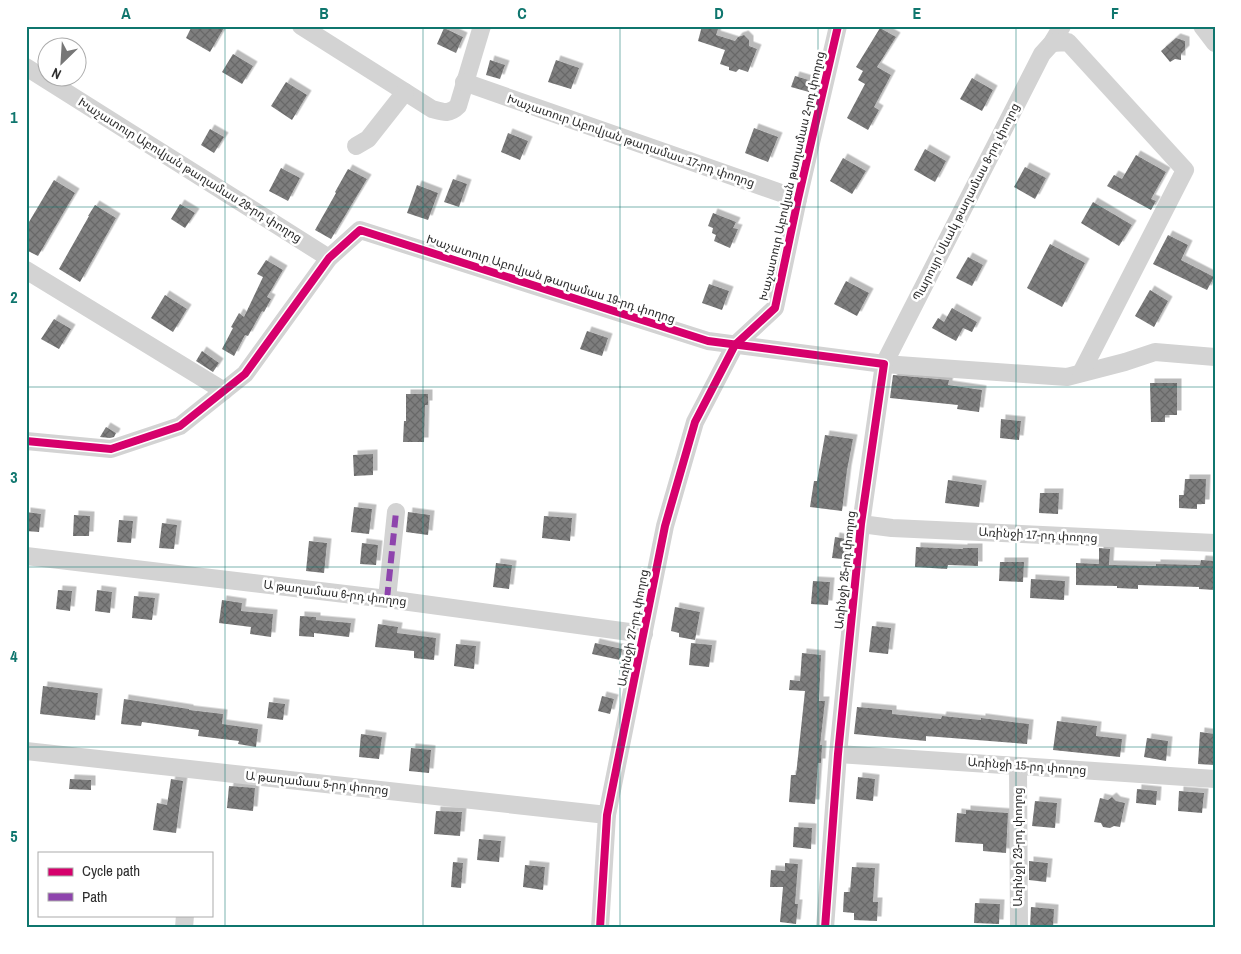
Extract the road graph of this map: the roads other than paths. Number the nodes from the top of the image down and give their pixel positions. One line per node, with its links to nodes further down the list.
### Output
1 (301, 26): 10 (street)
2 (482, 26): 9 (street)
3 (838, 26): 12 (street, Խաչատուր Աբովյան թաղամաս 2-րդ փողոց)
4 (1062, 26): 6 (street, Պարույր Սևակ թաղամաս 8-րդ փողոց)
5 (1202, 26): 7 (street)
6 (1052, 43): 17 (street, Պարույր Սևակ թաղամաս 8-րդ փողոց); 18 (street)
7 (1215, 43)
8 (26, 67): 13 (street, Խաչատուր Աբովյան թաղամաս 29-րդ փողոց)
9 (464, 82): 10 (street); 12 (street, Խաչատուր Աբովյան թաղամաս 17-րդ փողոց)
10 (405, 92): 11 (street)
11 (356, 146)
12 (798, 199): 15 (street, Խաչատուր Աբովյան թաղամաս 2-րդ փողոց)
13 (329, 258): 15 (street, Խաչատուր Աբովյան թաղամաս 19-րդ փողոց); 19 (street)
14 (26, 270): 19 (street)
15 (735, 345): 17 (street); 26 (street, Առինջի 27-րդ փողոց)
16 (1215, 357): 18 (street)
17 (884, 364): 18 (street); 22 (street, Առինջի 25-րդ փողոց)
18 (1081, 373)
19 (224, 391): 20 (street)
20 (26, 441)
21 (396, 512): 25 (street)
22 (861, 524): 23 (street, Առինջի 17-րդ փողոց); 28 (street, Առինջի 25-րդ փողոց)
23 (1215, 543)
24 (26, 556): 25 (street, Ա թաղամաս 6-րդ փողոց)
25 (387, 599): 26 (street, Ա թաղամաս 6-րդ փողոց)
26 (644, 634): 31 (street, Առինջի 27-րդ փողոց)
27 (26, 751): 31 (street, Ա թաղամաս 5-րդ փողոց)
28 (838, 754): 29 (street, Առինջի 15-րդ փողոց); 33 (street, Առինջի 25-րդ փողոց)
29 (1018, 766): 30 (street, Առինջի 15-րդ փողոց); 34 (street, Առինջի 23-րդ փողոց)
30 (1215, 779)
31 (607, 815): 32 (street, Առինջի 27-րդ փողոց)
32 (600, 928)
33 (825, 928)
34 (1018, 928)

